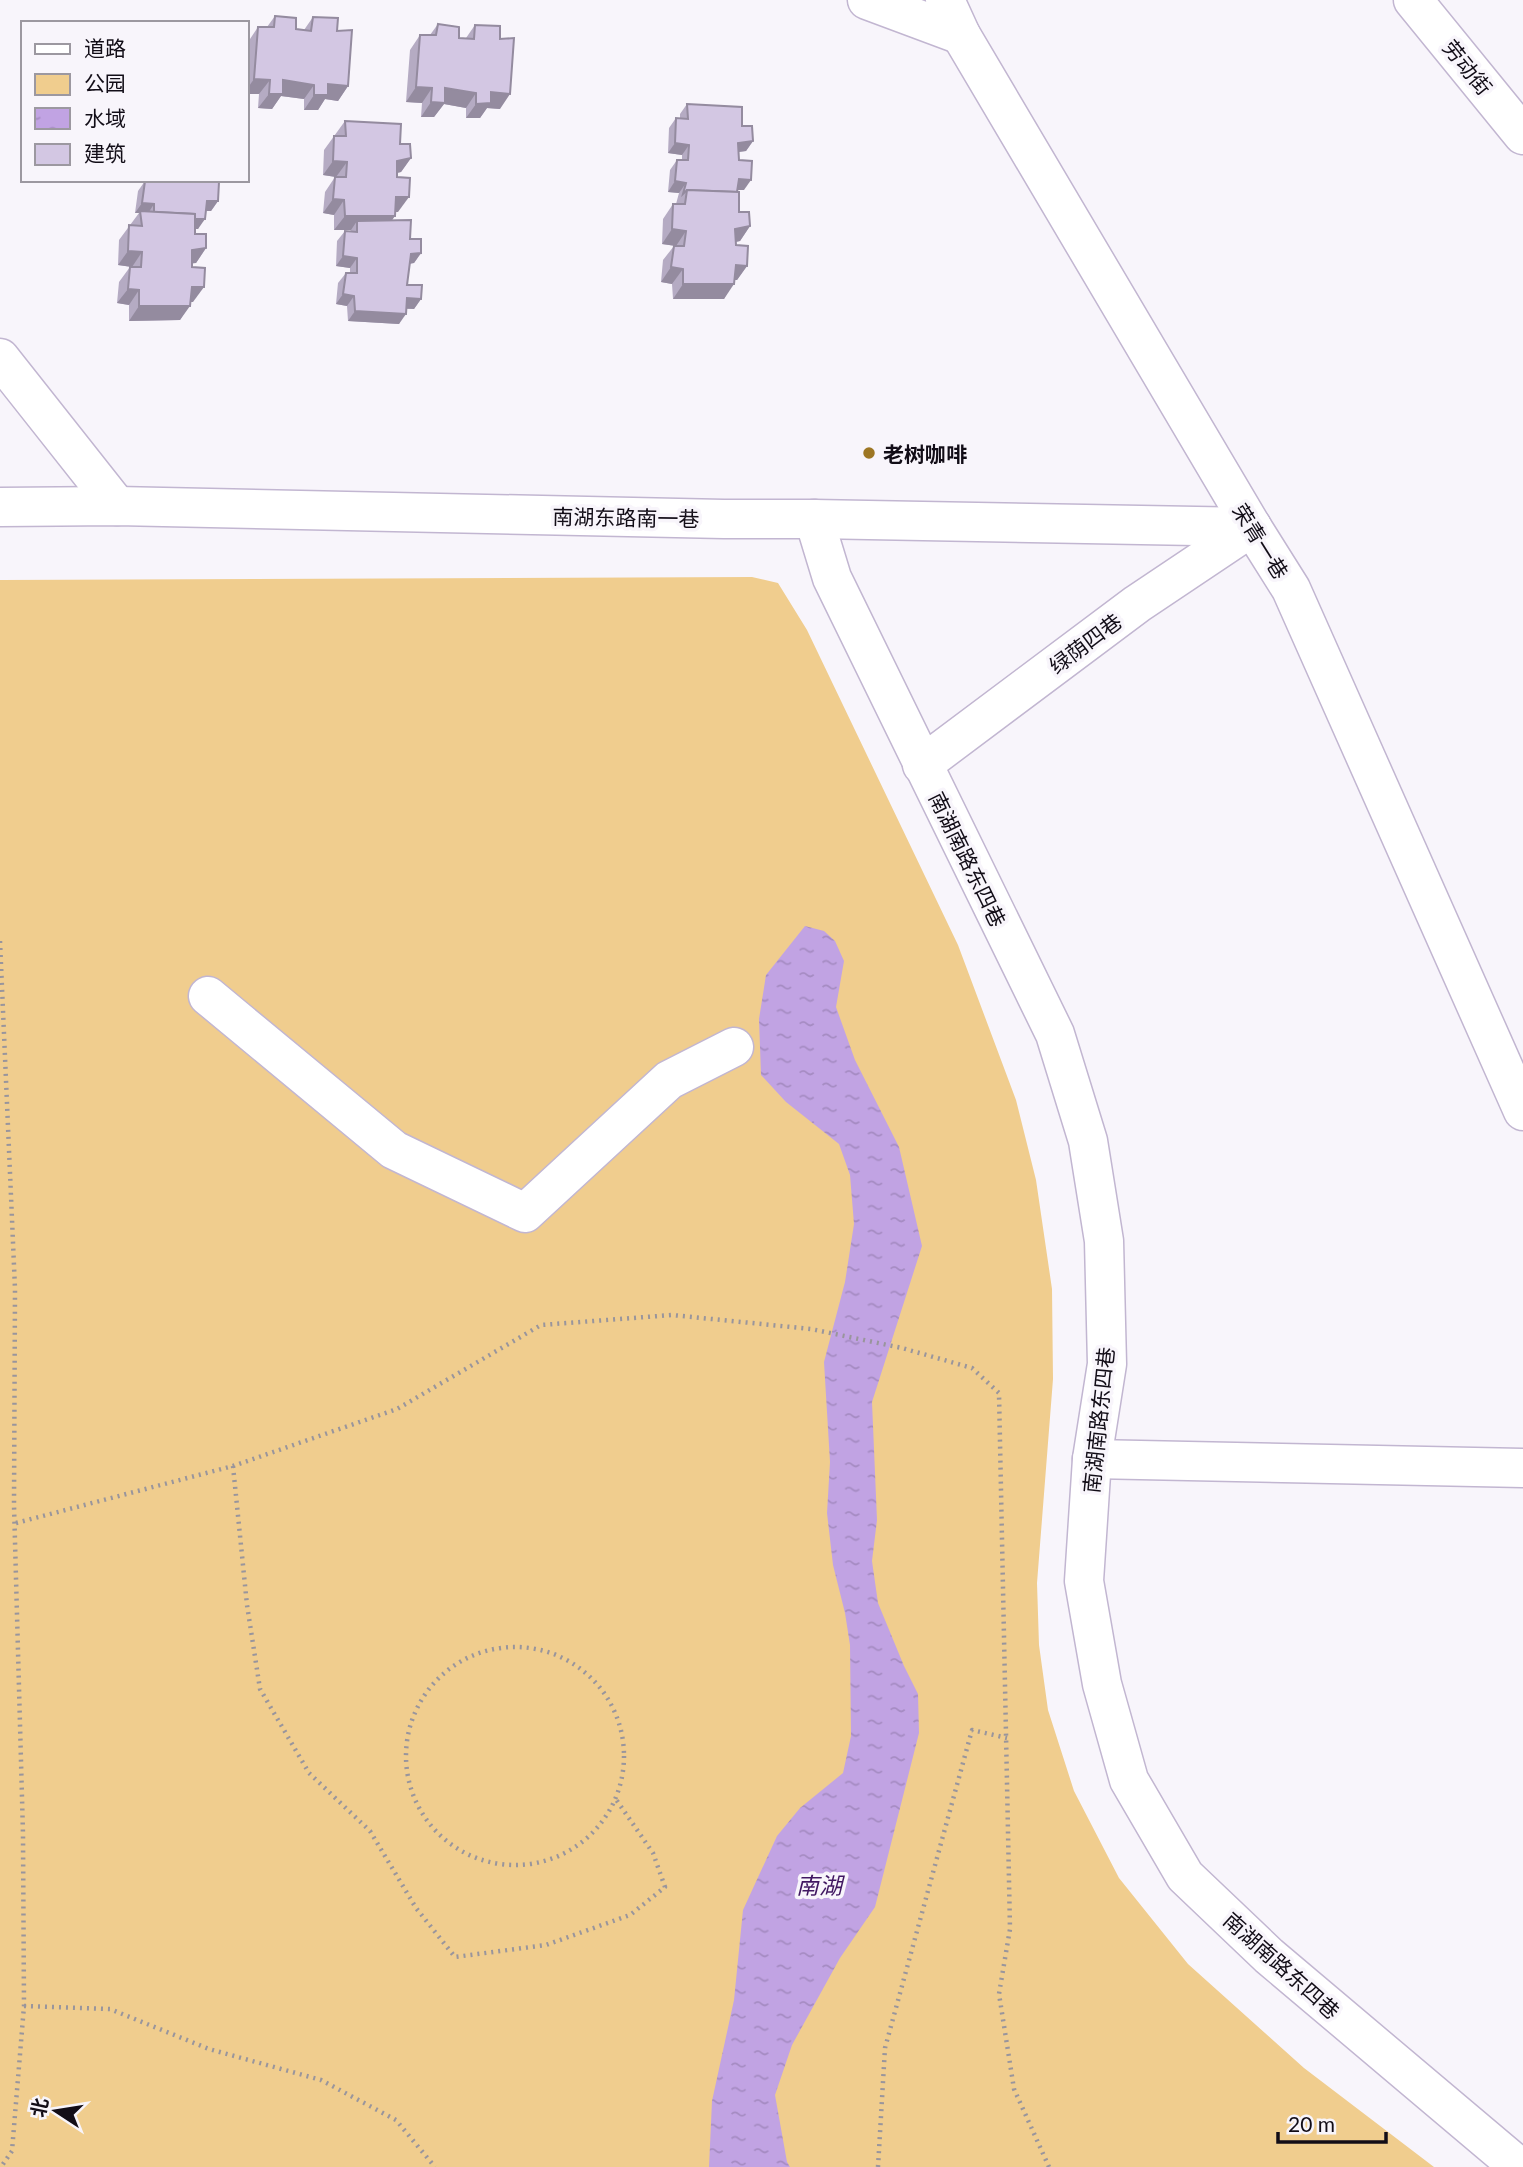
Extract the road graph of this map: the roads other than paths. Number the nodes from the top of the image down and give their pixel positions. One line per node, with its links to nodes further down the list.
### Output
1 (867, 0): 4 (street)
2 (945, 0): 4 (street, 荣青一巷)
3 (1413, 0): 5 (street, 劳动街)
4 (961, 35): 10 (street, 荣青一巷)
5 (1523, 135)
6 (0, 358): 7 (street)
7 (117, 506): 8 (street, 南湖东路南一巷); 9 (street, 南湖东路南一巷)
8 (0, 507)
9 (814, 519): 10 (street, 南湖东路南一巷); 11 (street, 南湖南路东四巷)
10 (1252, 527): 11 (street, 绿荫四巷); 14 (street, 荣青一巷)
11 (922, 765): 15 (street, 南湖南路东四巷)
12 (208, 996): 13 (street)
13 (734, 1047)
14 (1523, 1111)
15 (1093, 1458): 16 (street); 17 (street, 南湖南路东四巷)
16 (1523, 1468)
17 (1519, 2167)

